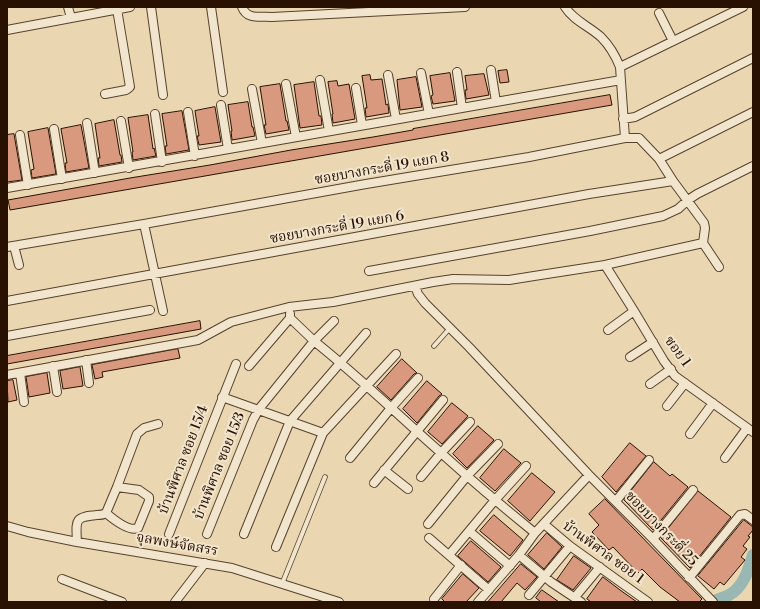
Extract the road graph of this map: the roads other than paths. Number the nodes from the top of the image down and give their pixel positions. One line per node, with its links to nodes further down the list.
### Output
1 (68, 7): 12 (street)
2 (130, 7): 9 (street)
3 (151, 7): 28 (street)
4 (211, 7): 26 (street)
5 (242, 7): 6 (street)
6 (465, 7)
7 (565, 7): 16 (street)
8 (743, 7): 14 (street)
9 (117, 9): 10 (street); 27 (street)
10 (95, 10): 12 (street)
11 (659, 13): 14 (street)
12 (71, 18): 13 (street)
13 (7, 30)
14 (673, 41): 16 (street)
15 (753, 58): 37 (street)
16 (620, 67): 22 (street)
17 (491, 70): 29 (street)
18 (457, 72): 31 (street)
19 (421, 73): 35 (street)
20 (388, 75): 36 (street)
21 (320, 80): 42 (street)
22 (621, 80): 29 (street); 37 (street)
23 (286, 84): 44 (street)
24 (356, 88): 40 (street)
25 (252, 90): 46 (street)
26 (223, 92)
27 (105, 94)
28 (163, 95)
29 (496, 102): 31 (street)
30 (221, 104): 47 (street)
31 (462, 108): 35 (street)
32 (188, 112): 48 (street)
33 (753, 112): 49 (street)
34 (154, 114): 50 (street)
35 (429, 114): 36 (street)
36 (396, 119): 40 (street)
37 (623, 119): 45 (street)
38 (121, 121): 52 (street)
39 (87, 123): 53 (street)
40 (362, 125): 42 (street)
41 (54, 129): 54 (street)
42 (329, 131): 44 (street)
43 (20, 135): 56 (street)
44 (296, 137): 46 (street)
45 (625, 138): 49 (street); 59 (street, ซอยบางกระดี่ 19 แยก 8)
46 (262, 143): 47 (street)
47 (228, 149): 48 (street)
48 (195, 156): 50 (street)
49 (659, 159): 55 (street)
50 (162, 162): 52 (street)
51 (753, 166): 58 (street)
52 (129, 168): 53 (street)
53 (95, 173): 54 (street)
54 (62, 179): 56 (street)
55 (673, 181): 58 (street); 66 (street, ซอยบางกระดี่ 19 แยก 6)
56 (28, 184): 57 (street)
57 (7, 188)
58 (688, 200): 60 (street); 65 (street)
59 (144, 224): 61 (street); 66 (street)
60 (703, 243): 63 (street); 64 (street)
61 (11, 246): 62 (street)
62 (18, 265)
63 (605, 265): 67 (street); 72 (street, ซอย 1)
64 (719, 267)
65 (369, 271)
66 (155, 274): 68 (street, ซอยบางกระดี่ 19 แยก 6); 71 (street)
67 (415, 286): 69 (street); 75 (street, ซอยบางกระดี่ 25)
68 (7, 301)
69 (289, 307): 73 (street); 84 (street)
70 (150, 310): 78 (street)
71 (163, 311)
72 (634, 311): 76 (street); 80 (street, ซอย 1)
73 (290, 318): 79 (street); 88 (street)
74 (334, 321): 79 (street, บ้านพิศาล ซอย 15/3)
75 (450, 328): 81 (lane); 119 (street, ซอยบางกระดี่ 25)
76 (608, 330)
77 (366, 333): 85 (street)
78 (7, 336)
79 (313, 339): 85 (street); 104 (street, บ้านพิศาล ซอย 15/3)
80 (653, 342): 83 (street); 89 (street, ซอย 1)
81 (434, 346)
82 (396, 354): 96 (street)
83 (630, 357)
84 (86, 360): 87 (street); 93 (street)
85 (341, 362): 96 (street); 105 (street)
86 (236, 364): 98 (street, บ้านพิศาล ซอย 15/4)
87 (53, 366): 90 (street); 97 (street)
88 (249, 366)
89 (671, 369): 94 (street, ซอย 1); 95 (street)
90 (20, 373): 91 (street); 100 (street)
91 (7, 375)
92 (418, 378): 103 (street)
93 (89, 383)
94 (685, 383): 101 (street, ซอย 1); 102 (street)
95 (650, 384)
96 (367, 385): 103 (street); 110 (street)
97 (57, 392)
98 (222, 397): 104 (street); 136 (street, บ้านพิศาล ซอย 15/4)
99 (443, 400): 109 (street)
100 (24, 402)
101 (713, 403): 108 (street, ซอย 1); 111 (street)
102 (667, 406)
103 (391, 408): 109 (street); 114 (street)
104 (259, 409): 105 (street); 137 (street, บ้านพิศาล ซอย 15/3)
105 (290, 421): 110 (street); 138 (street)
106 (470, 422): 113 (street)
107 (158, 424): 124 (street)
108 (750, 430): 115 (street)
109 (417, 432): 113 (street); 118 (street)
110 (324, 433): 143 (street)
111 (690, 434)
112 (498, 444): 120 (street)
113 (441, 453): 120 (street); 122 (street)
114 (350, 458)
115 (725, 458)
116 (650, 460): 128 (street)
117 (526, 466): 127 (street)
118 (384, 470): 123 (street); 125 (street)
119 (589, 475): 128 (street, ซอยบางกระดี่ 25); 132 (street)
120 (467, 476): 127 (street); 131 (street)
121 (325, 477): 153 (lane)
122 (421, 478)
123 (374, 483)
124 (117, 486): 129 (street); 129 (street)
125 (408, 489)
126 (693, 490): 140 (street)
127 (495, 500): 134 (street); 135 (street)
128 (616, 501): 140 (street, ซอยบางกระดี่ 25)
129 (106, 513): 141 (street)
130 (753, 520): 151 (street)
131 (428, 524)
132 (544, 524): 135 (street); 142 (street, บ้านพิศาล ซอย 1)
133 (7, 526): 141 (street, จุลพงษ์จัดสรร)
134 (469, 531): 144 (street); 148 (street)
135 (535, 533): 145 (street)
136 (169, 534)
137 (207, 534)
138 (244, 534)
139 (429, 538): 144 (street)
140 (653, 539): 151 (street, ซอยบางกระดี่ 25)
141 (77, 542): 146 (street, จุลพงษ์จัดสรร)
142 (570, 546): 149 (street, บ้านพิศาล ซอย 1); 150 (street)
143 (276, 547)
144 (449, 555): 147 (street)
145 (519, 555): 148 (street); 150 (street)
146 (205, 563): 153 (street, จุลพงษ์จัดสรร); 160 (street)
147 (461, 565): 154 (street); 156 (street)
148 (510, 566): 154 (street)
149 (600, 567): 157 (street); 163 (street, บ้านพิศาล ซอย 1)
150 (545, 577): 155 (street); 157 (street)
151 (689, 578): 158 (street, ซอยบางกระดี่ 25)
152 (62, 579): 159 (street)
153 (282, 584): 161 (street, จุลพงษ์จัดสรร)
154 (489, 590): 162 (street)
155 (529, 595)
156 (434, 599)
157 (578, 600)
158 (710, 600)
159 (122, 602)
160 (175, 602)
161 (339, 602)
162 (478, 602)
163 (648, 602)

